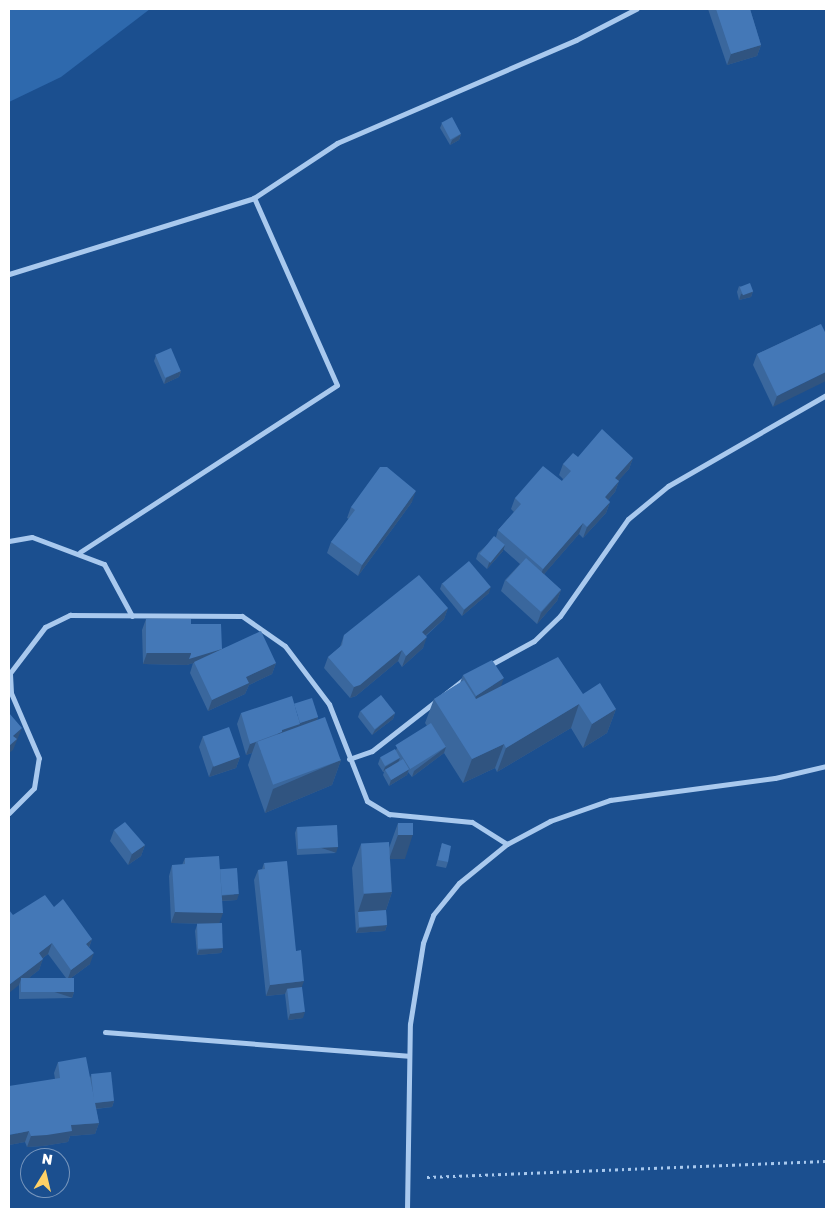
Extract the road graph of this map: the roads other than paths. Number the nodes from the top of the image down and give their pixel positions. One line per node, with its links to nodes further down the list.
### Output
1 (636, 9): 2 (street)
2 (254, 198): 3 (street); 6 (street)
3 (9, 274)
4 (826, 396): 8 (street)
5 (9, 541): 6 (street)
6 (80, 552): 7 (street)
7 (132, 616): 10 (street); 12 (street)
8 (478, 671)
9 (470, 675): 10 (street)
10 (349, 759): 13 (street)
11 (826, 766): 13 (street)
12 (9, 812)
13 (507, 844): 15 (street)
14 (105, 1032): 15 (street)
15 (408, 1056): 16 (street)
16 (407, 1209)

